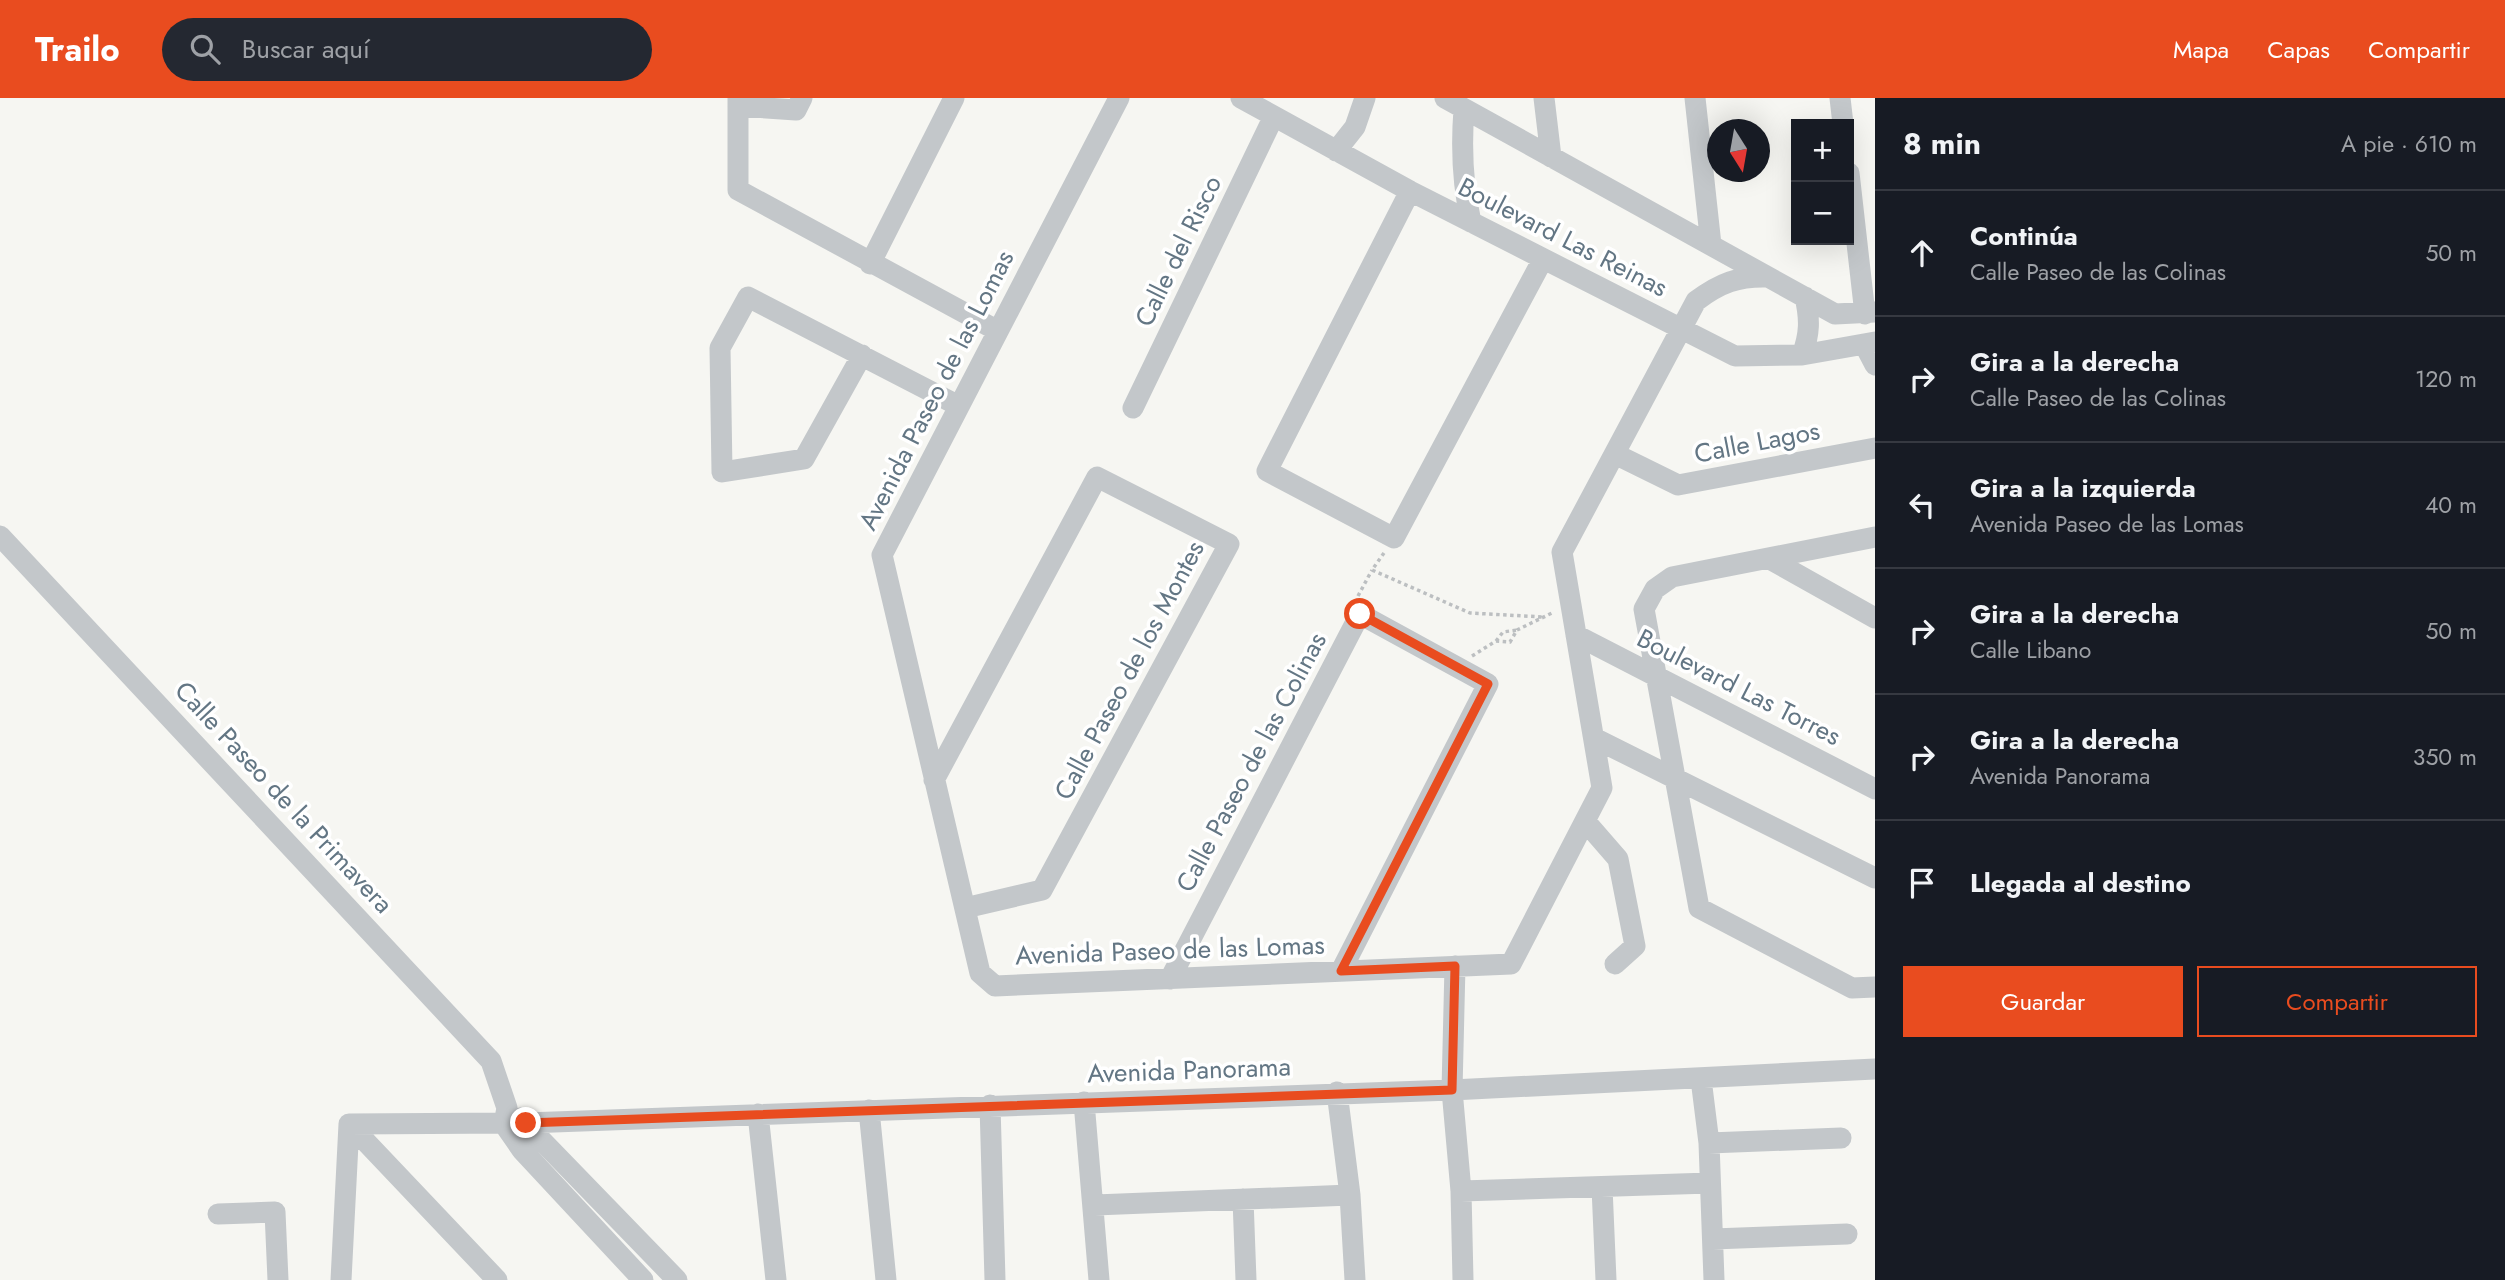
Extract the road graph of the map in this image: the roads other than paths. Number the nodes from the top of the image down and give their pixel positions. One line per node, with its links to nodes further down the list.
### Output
1 (802, 98): 10 (street)
2 (954, 98): 21 (street)
3 (1119, 98): 26 (street, Avenida Paseo de las Lomas)
4 (1241, 98): 12 (street, Boulevard Las Reinas)
5 (1365, 98): 14 (street)
6 (1445, 98): 11 (street)
7 (1544, 98): 15 (street)
8 (1695, 98): 19 (street)
9 (1840, 98): 13 (street)
10 (738, 102): 21 (street)
11 (1464, 109): 15 (street); 18 (street)
12 (1273, 118): 14 (street, Boulevard Las Reinas); 32 (street, Calle del Risco)
13 (1842, 119)
14 (1336, 151): 17 (street, Boulevard Las Reinas)
15 (1551, 157): 19 (street)
16 (1850, 182): 24 (street)
17 (1410, 191): 18 (street, Boulevard Las Reinas); 20 (street)
18 (1471, 222): 20 (street, Boulevard Las Reinas)
19 (1711, 245): 22 (street)
20 (1544, 259): 25 (street, Boulevard Las Reinas)
21 (870, 264): 26 (street)
22 (1768, 277): 23 (street); 25 (street, Avenida Paseo de las Lomas)
23 (1805, 297): 24 (street); 29 (street)
24 (1870, 313)
25 (1682, 328): 29 (street, Boulevard Las Reinas); 34 (street, Avenida Paseo de las Lomas)
26 (998, 331): 31 (street, Avenida Paseo de las Lomas)
27 (1869, 343): 29 (street, Boulevard Las Reinas); 30 (street)
28 (862, 355): 28 (street); 31 (street)
29 (1802, 355)
30 (1875, 365)
31 (959, 406): 43 (street, Avenida Paseo de las Lomas)
32 (1133, 408)
33 (1875, 448): 34 (street, Calle Lagos)
34 (1615, 454): 39 (street, Avenida Paseo de las Lomas)
35 (0, 536): 61 (street, Calle Paseo de la Primavera)
36 (1875, 537): 37 (street)
37 (1768, 558): 38 (street); 40 (street)
38 (1875, 618)
39 (1576, 635): 40 (street, Boulevard Las Torres); 41 (street, Avenida Paseo de las Lomas)
40 (1657, 676): 42 (street); 44 (street, Boulevard Las Torres)
41 (1594, 738): 42 (street); 45 (street, Avenida Paseo de las Lomas)
42 (1676, 779): 46 (street); 52 (street)
43 (934, 780): 47 (street, Avenida Paseo de las Lomas); 47 (street, Calle Paseo de los Montes)
44 (1875, 789)
45 (1585, 821): 48 (street); 49 (street, Avenida Paseo de las Lomas)
46 (1875, 878)
47 (965, 908): 51 (street, Avenida Paseo de las Lomas)
48 (1615, 964)
49 (1455, 966): 50 (street, Avenida Paseo de las Lomas); 55 (street)
50 (1341, 971): 51 (street, Avenida Paseo de las Lomas); 51 (street, Calle Paseo de las Colinas)
51 (1170, 979)
52 (1875, 987)
53 (1875, 1069): 54 (street, Avenida Panorama)
54 (1701, 1079): 55 (street, Avenida Panorama); 65 (street)
55 (1452, 1090): 56 (street, Avenida Panorama); 68 (street)
56 (1337, 1093): 57 (street, Avenida Panorama); 69 (street)
57 (1084, 1102): 58 (street, Avenida Panorama); 71 (street)
58 (990, 1105): 59 (street, Avenida Panorama); 82 (street)
59 (869, 1110): 60 (street, Avenida Panorama); 81 (street)
60 (758, 1114): 62 (street, Avenida Panorama); 80 (street)
61 (506, 1116): 62 (street, Avenida Panorama); 63 (street, Avenida Panorama); 78 (street, Calle Paseo de la Primavera)
62 (526, 1123): 79 (street)
63 (349, 1124): 75 (street); 77 (street)
64 (1841, 1138): 65 (street)
65 (1709, 1143): 66 (street)
66 (1710, 1183): 67 (street); 74 (street)
67 (1602, 1186): 68 (street); 87 (street)
68 (1461, 1191): 86 (street)
69 (1350, 1195): 70 (street); 85 (street)
70 (1243, 1199): 71 (street); 84 (street)
71 (1095, 1205): 83 (street)
72 (218, 1214): 76 (street)
73 (1847, 1234): 74 (street)
74 (1713, 1239): 88 (street)
75 (343, 1278)
76 (278, 1280)
77 (498, 1280)
78 (643, 1280)
79 (677, 1280)
80 (776, 1280)
81 (886, 1280)
82 (995, 1280)
83 (1099, 1280)
84 (1246, 1280)
85 (1355, 1280)
86 (1463, 1280)
87 (1606, 1280)
88 (1714, 1280)

